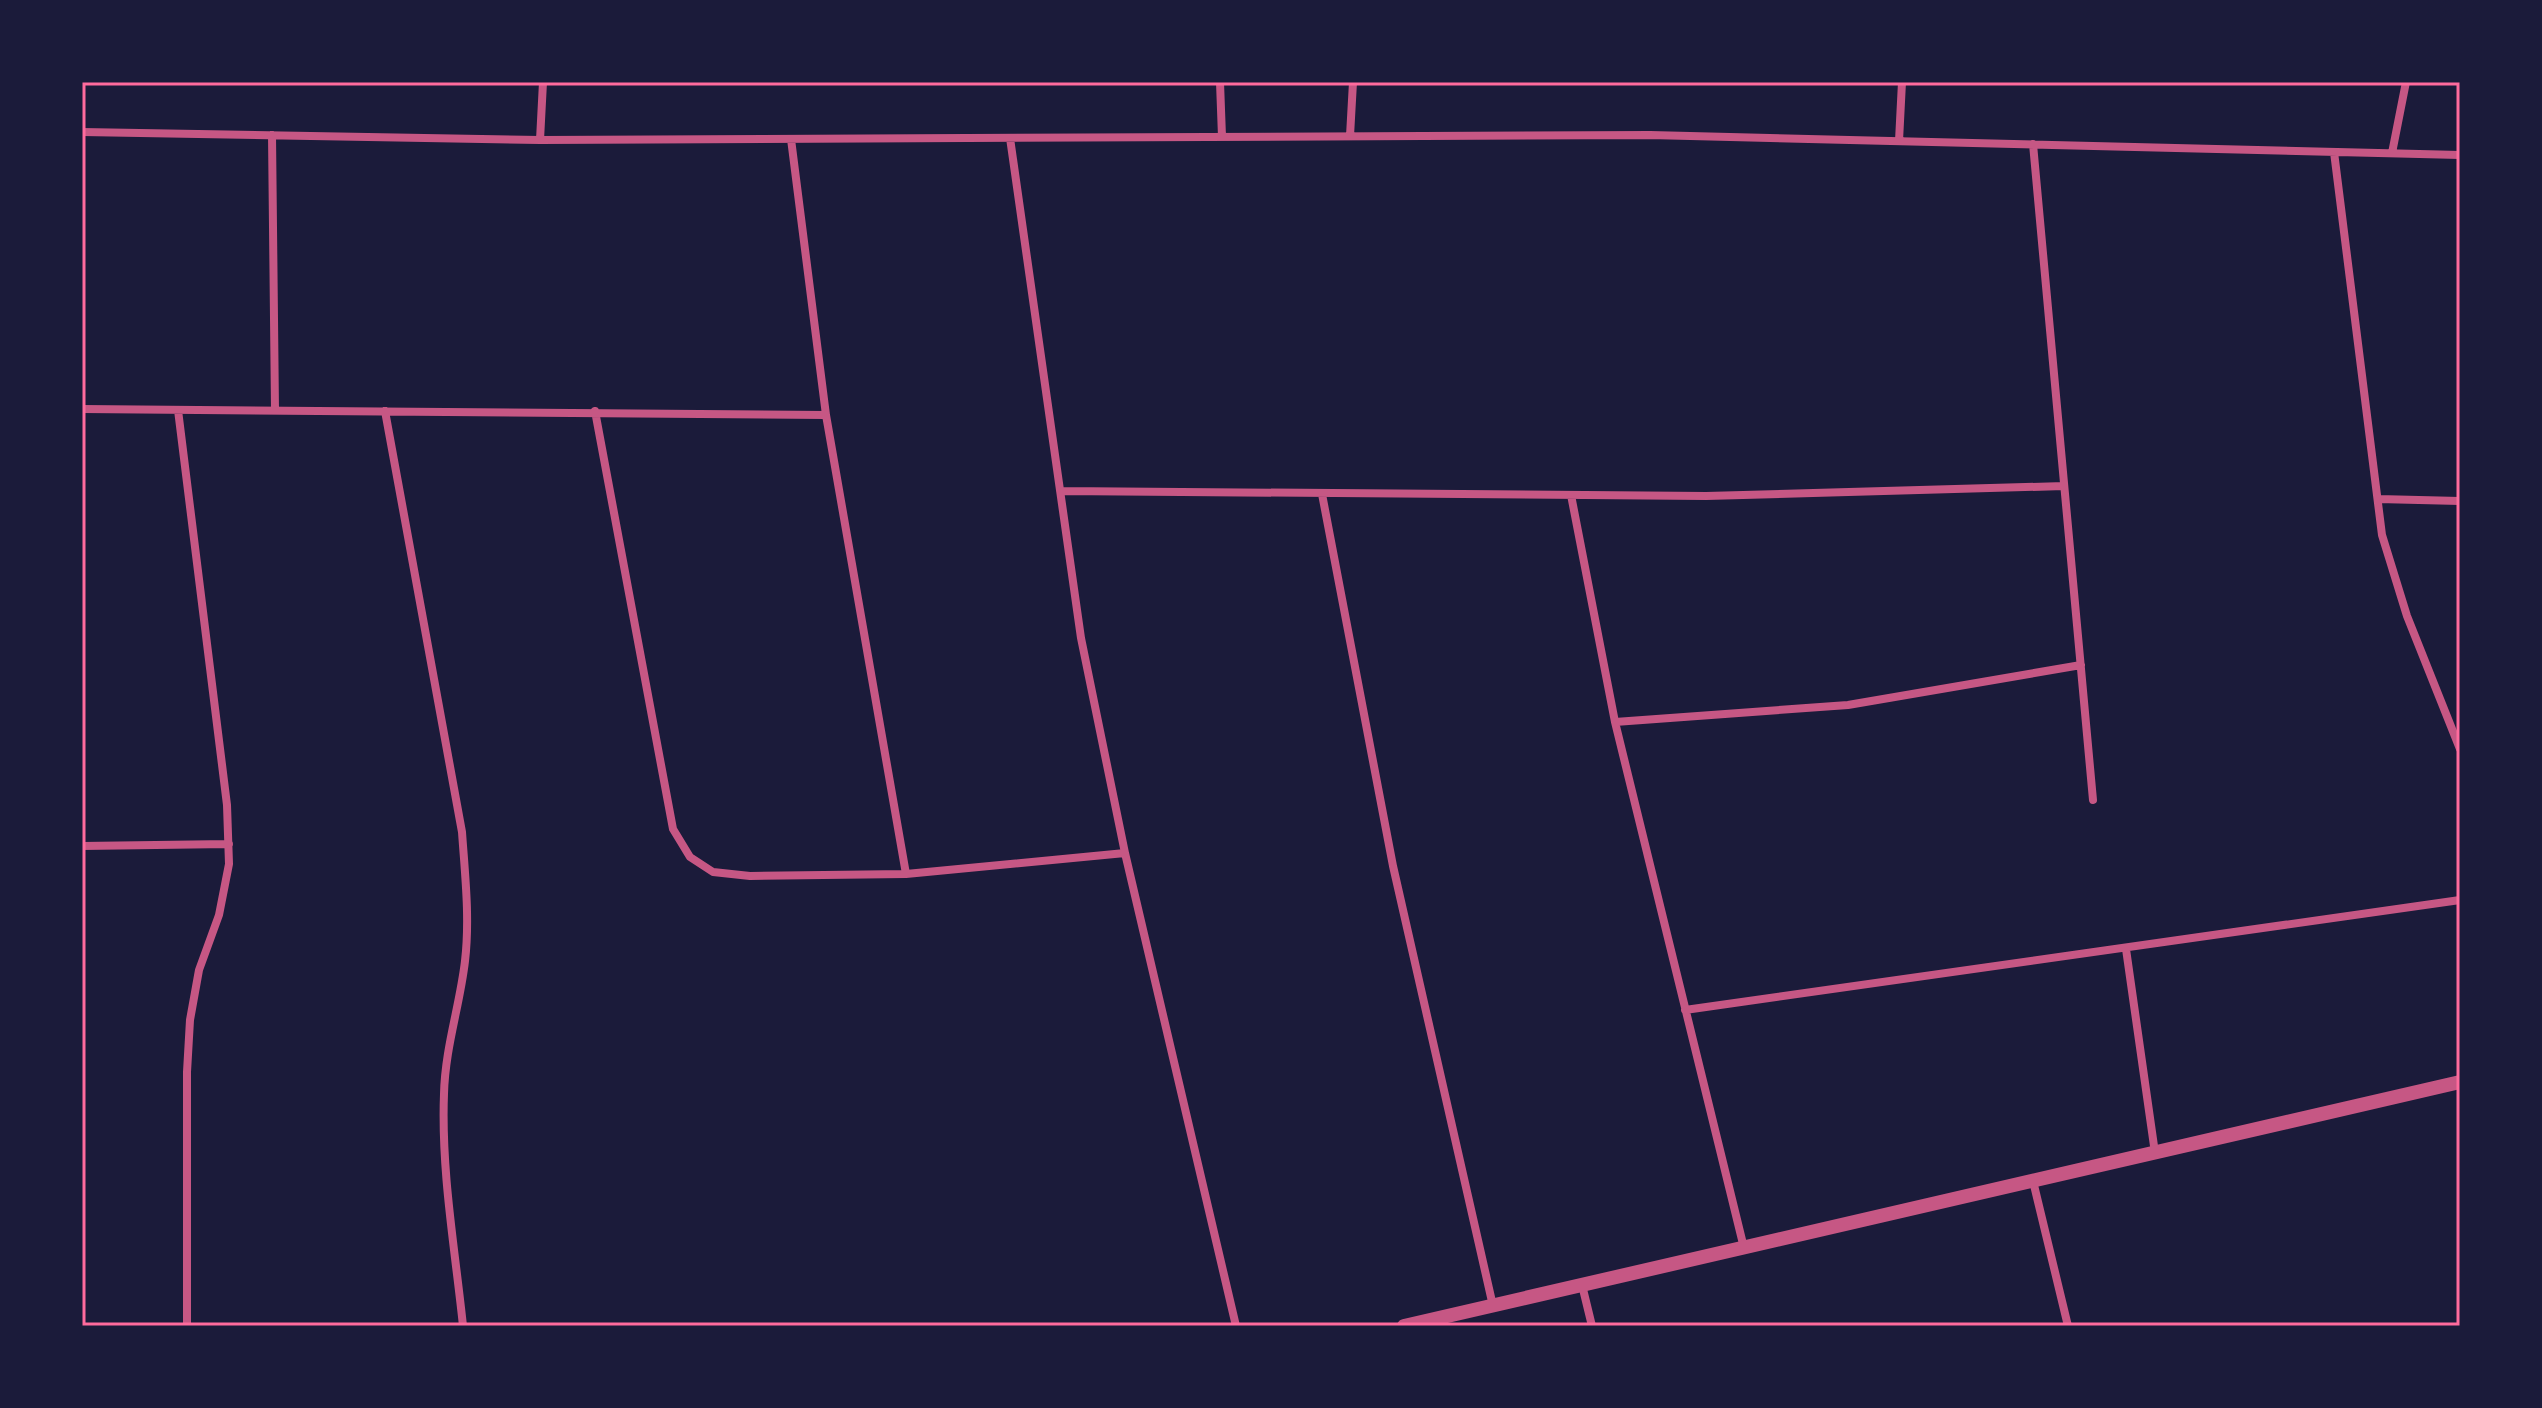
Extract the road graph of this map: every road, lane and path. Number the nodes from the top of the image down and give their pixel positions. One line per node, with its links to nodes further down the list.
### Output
1 (543, 82): 12 (street)
2 (1220, 82): 9 (street)
3 (1353, 82): 8 (street)
4 (1902, 82): 13 (street)
5 (2406, 82): 16 (street)
6 (82, 132): 7 (street)
7 (272, 135): 12 (street); 20 (street)
8 (1350, 136): 9 (street); 13 (street)
9 (1222, 137): 10 (street)
10 (1010, 138): 11 (street); 25 (street)
11 (791, 139): 12 (street); 23 (street)
12 (540, 140)
13 (1899, 141): 14 (street)
14 (2033, 144): 15 (street); 24 (street)
15 (2334, 152): 16 (street); 28 (street)
16 (2392, 153): 17 (street)
17 (2460, 155)
18 (82, 409): 19 (street)
19 (178, 410): 20 (street); 34 (street)
20 (275, 410): 21 (street)
21 (385, 411): 22 (street); 48 (street)
22 (595, 411): 23 (street); 37 (street)
23 (826, 415): 37 (street)
24 (2064, 486): 27 (street); 30 (street)
25 (1061, 491): 26 (street); 36 (street)
26 (1322, 494): 27 (street); 46 (street)
27 (1571, 495): 31 (street)
28 (2378, 499): 29 (street); 32 (street)
29 (2460, 501)
30 (2081, 665): 31 (street); 33 (street)
31 (1615, 722): 40 (street)
32 (2460, 749)
33 (2093, 800)
34 (229, 844): 35 (street); 47 (street)
35 (82, 846)
36 (1125, 853): 37 (street); 49 (street)
37 (906, 874)
38 (2460, 900): 39 (street)
39 (2126, 949): 40 (street); 42 (street)
40 (1685, 1010): 44 (street)
41 (2460, 1082): 42 (street)
42 (2155, 1153): 43 (street)
43 (2033, 1181): 44 (street); 52 (street)
44 (1744, 1248): 45 (street)
45 (1582, 1285): 46 (street); 51 (street)
46 (1493, 1306): 50 (street)
47 (187, 1326)
48 (463, 1326)
49 (1236, 1326)
50 (1404, 1326)
51 (1592, 1326)
52 (2068, 1326)

